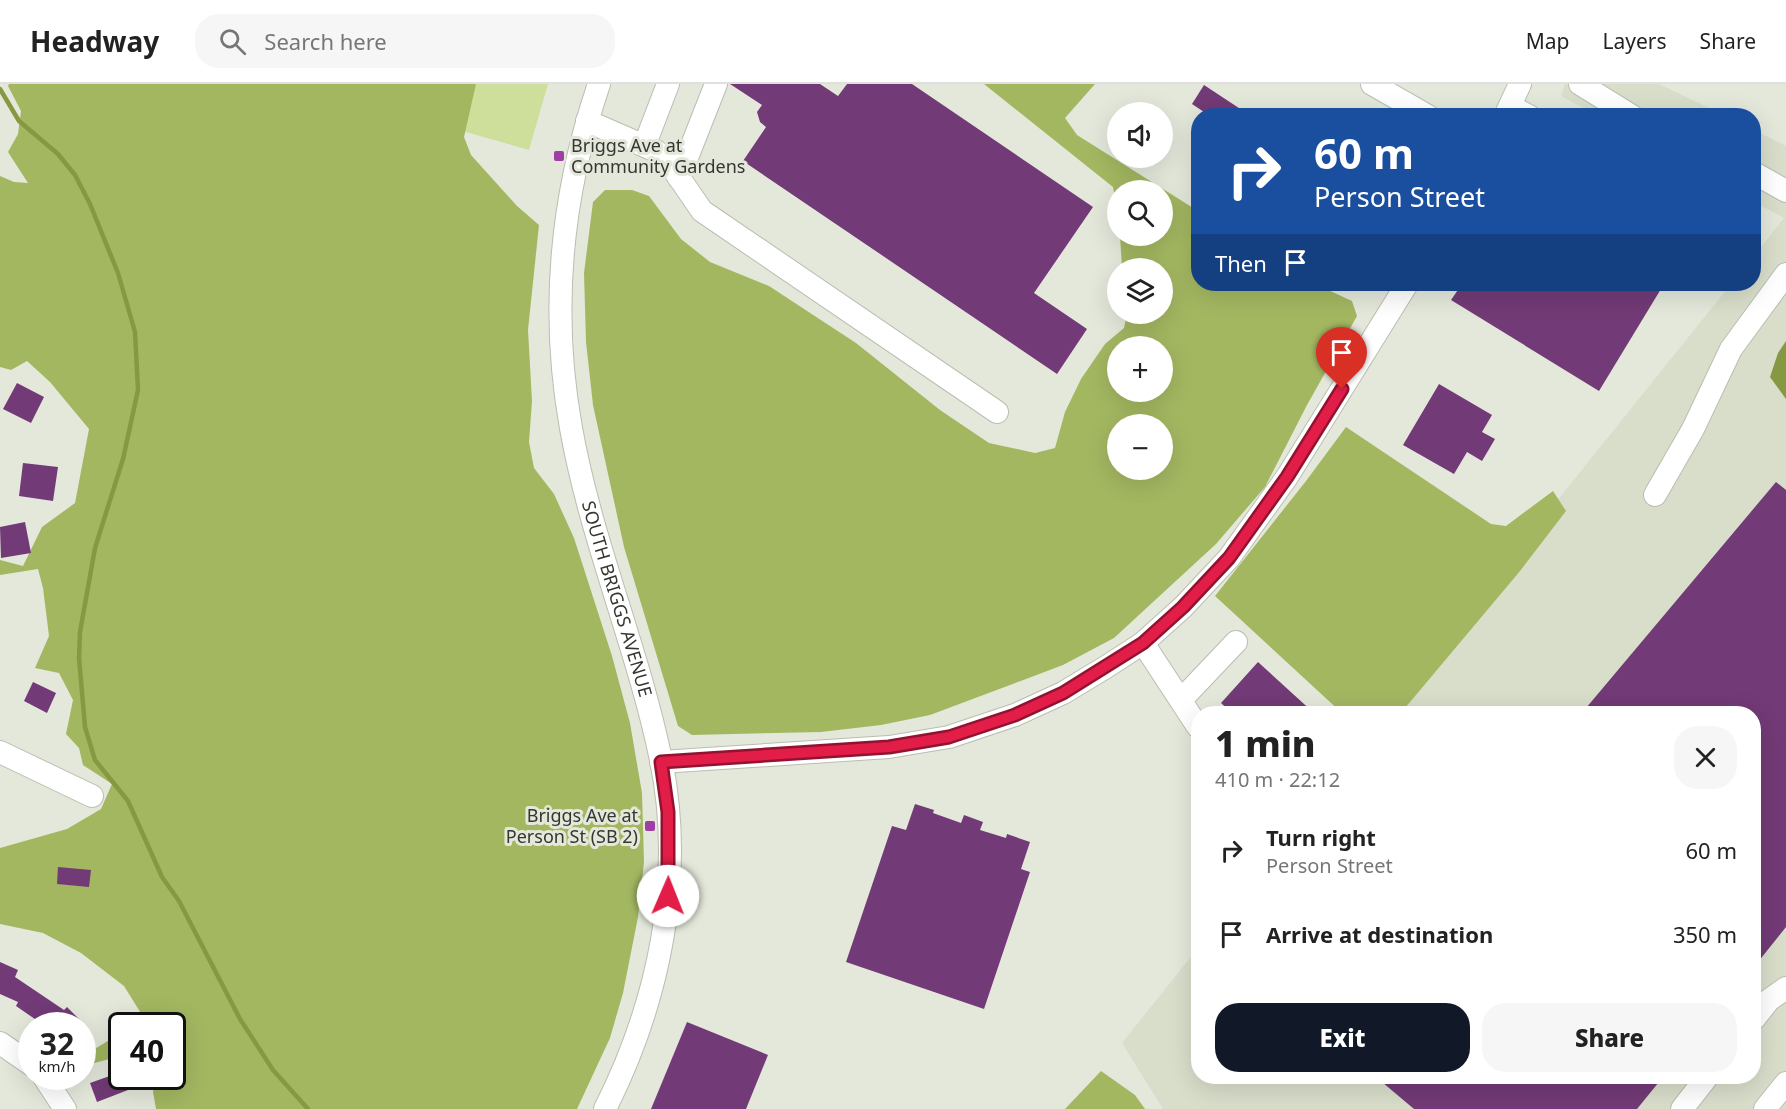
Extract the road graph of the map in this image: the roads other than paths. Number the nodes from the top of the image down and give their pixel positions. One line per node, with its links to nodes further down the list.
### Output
1 (599, 84): 10 (street, SOUTH BRIGGS AVENUE)
2 (668, 84): 11 (street)
3 (716, 84): 13 (street)
4 (1372, 84): 7 (street)
5 (1520, 84): 8 (street)
6 (1580, 84): 9 (street)
7 (1414, 108)
8 (1515, 108)
9 (1619, 108)
10 (587, 121): 11 (street); 24 (street, SOUTH BRIGGS AVENUE)
11 (645, 144): 13 (street)
12 (1761, 176): 14 (street)
13 (679, 178): 17 (street)
14 (1786, 191)
15 (1786, 274): 18 (street)
16 (1403, 291): 20 (street)
17 (997, 412)
18 (1655, 495)
19 (1236, 642): 21 (street)
20 (1143, 643): 21 (street); 24 (street)
21 (1181, 700): 22 (street)
22 (1191, 716)
23 (0, 752): 25 (street)
24 (661, 762): 34 (street, SOUTH BRIGGS AVENUE)
25 (93, 796)
26 (1786, 988): 27 (street)
27 (1761, 1010)
28 (0, 1043): 29 (street)
29 (18, 1055)
30 (1786, 1083): 36 (street)
31 (1702, 1084): 35 (street)
32 (53, 1090): 33 (street)
33 (65, 1109)
34 (605, 1109)
35 (1682, 1109)
36 (1766, 1109)

